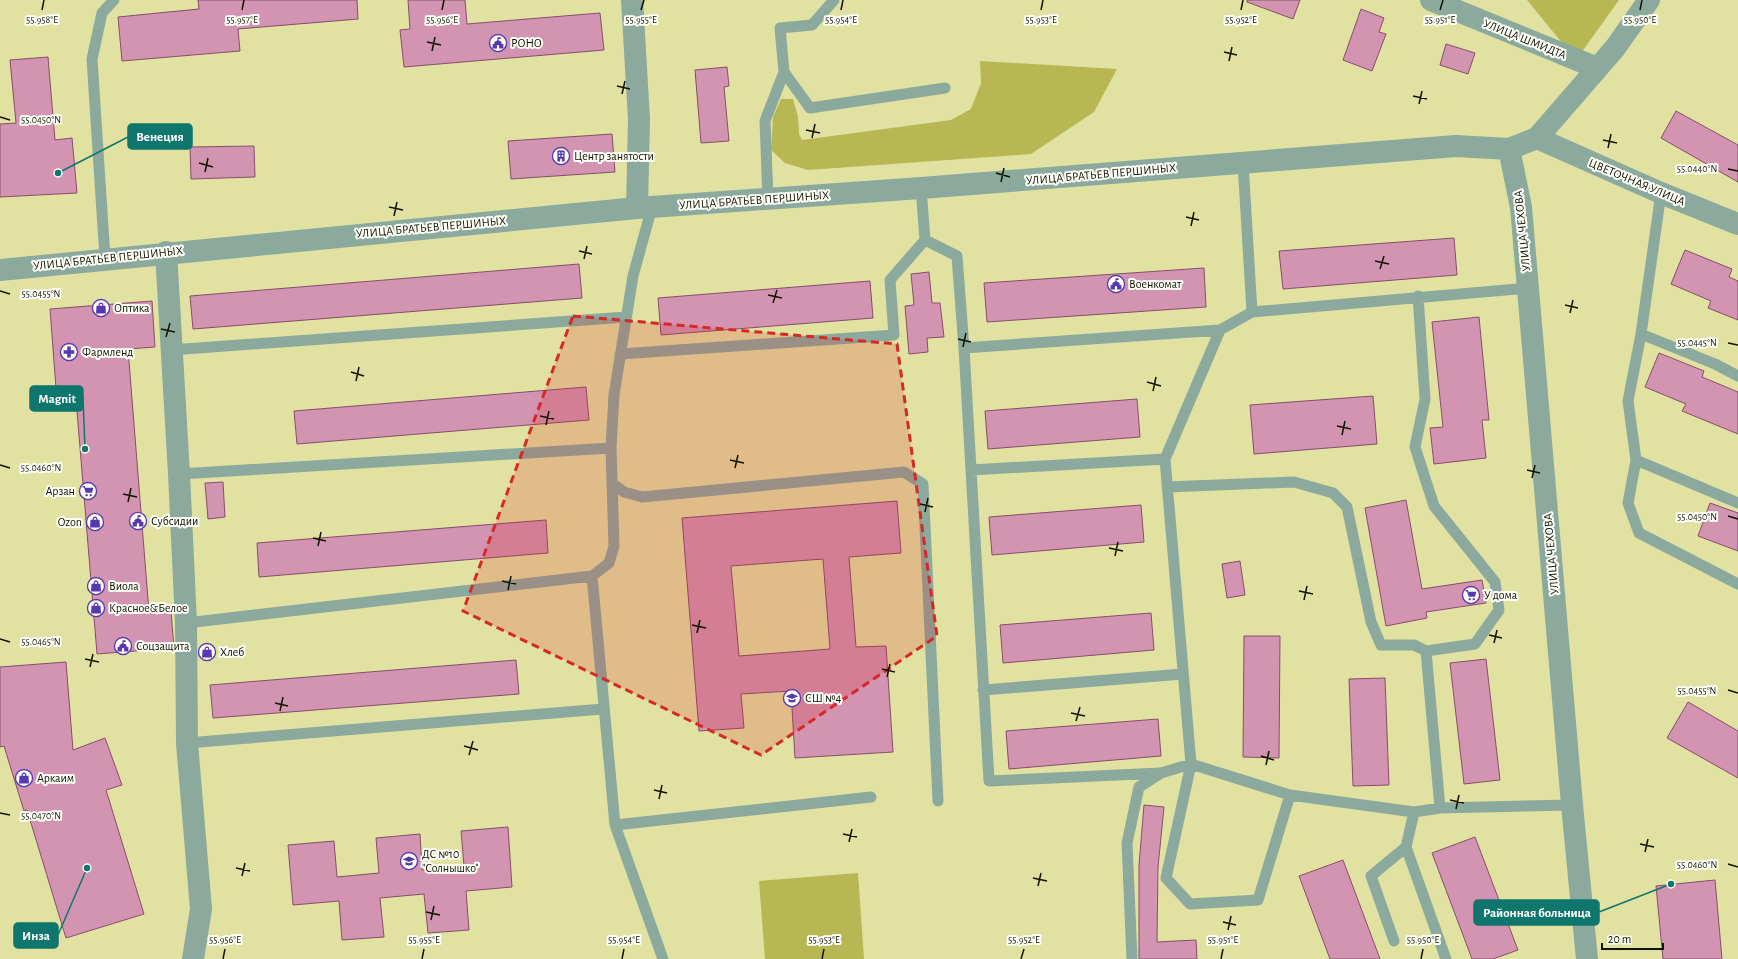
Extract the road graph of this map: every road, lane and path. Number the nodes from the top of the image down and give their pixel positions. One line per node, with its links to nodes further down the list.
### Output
1 (114, 0): 19 (lane)
2 (632, 0): 15 (street)
3 (834, 0): 7 (lane)
4 (1431, 0): 6 (street, УЛИЦА ШМИДТА)
5 (1649, 0): 6 (street)
6 (1597, 68): 9 (street)
7 (784, 72): 8 (lane); 14 (lane)
8 (945, 88)
9 (1537, 138): 10 (street); 13 (street, ЦВЕТОЧНАЯ УЛИЦА)
10 (1509, 149): 11 (street, УЛИЦА БРАТЬЕВ ПЕРШИНЫХ); 21 (street, УЛИЦА ЧЕХОВА)
11 (1243, 163): 12 (street, УЛИЦА БРАТЬЕВ ПЕРШИНЫХ); 23 (lane)
12 (921, 188): 14 (street, УЛИЦА БРАТЬЕВ ПЕРШИНЫХ); 17 (lane)
13 (1661, 193): 16 (street, ЦВЕТОЧНАЯ УЛИЦА); 26 (lane)
14 (768, 199): 15 (street, УЛИЦА БРАТЬЕВ ПЕРШИНЫХ)
15 (644, 207): 18 (street, УЛИЦА БРАТЬЕВ ПЕРШИНЫХ); 24 (lane)
16 (1738, 224)
17 (925, 240): 27 (lane); 29 (lane)
18 (166, 252): 19 (street, УЛИЦА БРАТЬЕВ ПЕРШИНЫХ); 28 (street)
19 (105, 258): 20 (street, УЛИЦА БРАТЬЕВ ПЕРШИНЫХ)
20 (0, 270)
21 (1528, 288): 22 (lane); 52 (street, УЛИЦА ЧЕХОВА)
22 (1418, 296): 23 (lane); 42 (lane)
23 (1252, 312): 25 (lane)
24 (626, 317): 28 (lane); 29 (lane)
25 (1220, 330): 27 (lane); 32 (lane)
26 (1641, 334): 30 (lane); 33 (lane)
27 (964, 348): 34 (lane)
28 (171, 350): 35 (street)
29 (620, 354): 31 (lane)
30 (1738, 376)
31 (611, 448): 35 (lane); 36 (lane)
32 (1165, 459): 34 (lane); 37 (lane)
33 (1636, 460): 38 (lane); 40 (lane)
34 (971, 470): 44 (lane)
35 (179, 474): 41 (street)
36 (613, 484): 39 (lane); 51 (lane)
37 (1167, 487): 42 (lane); 43 (lane)
38 (1738, 503)
39 (592, 576): 41 (lane); 45 (lane)
40 (1738, 584)
41 (186, 623): 46 (street)
42 (1426, 651): 53 (lane)
43 (1184, 674): 44 (lane); 47 (lane)
44 (983, 690): 48 (lane)
45 (603, 709): 46 (lane); 55 (lane)
46 (187, 743): 58 (street)
47 (1191, 764): 48 (lane); 49 (lane); 49 (lane)
48 (1161, 773): 60 (lane)
49 (1290, 795): 54 (lane)
50 (871, 797): 55 (lane)
51 (938, 801)
52 (1572, 805): 53 (lane); 62 (street, УЛИЦА ЧЕХОВА)
53 (1440, 808): 54 (lane)
54 (1414, 812): 56 (lane)
55 (615, 825): 59 (lane)
56 (1406, 847): 57 (lane); 61 (lane)
57 (1394, 941)
58 (193, 959)
59 (663, 959)
60 (1132, 959)
61 (1446, 959)
62 (1587, 959)

